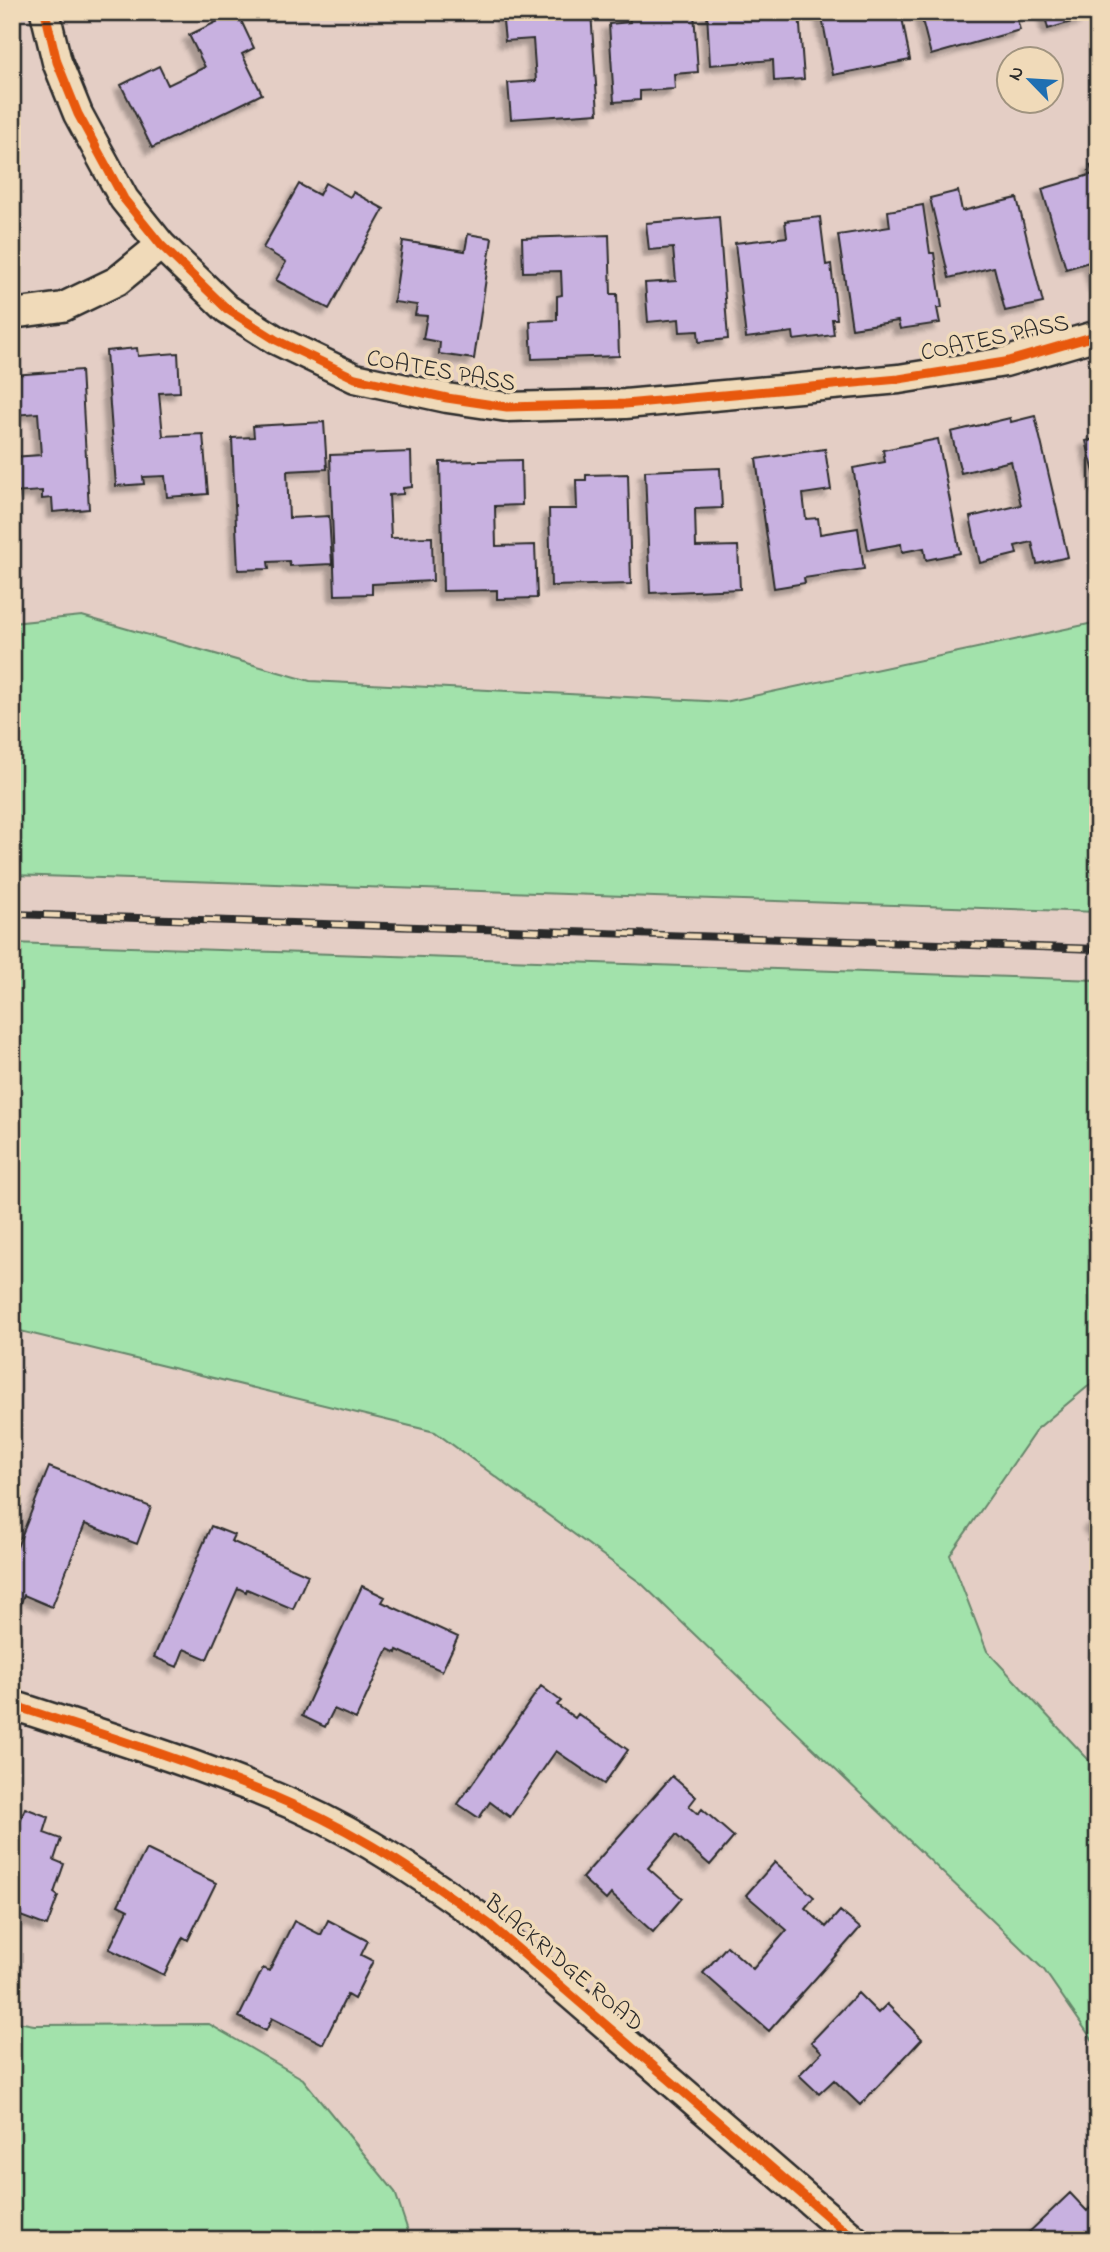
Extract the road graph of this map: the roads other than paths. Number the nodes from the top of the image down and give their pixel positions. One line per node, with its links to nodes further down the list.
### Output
1 (45, 12): 2 (street, COATES PASS)
2 (161, 245): 3 (street); 4 (street, COATES PASS)
3 (12, 314)
4 (1098, 335)
5 (12, 1705): 6 (street, BLACKRIDGE ROAD)
6 (855, 2240)

